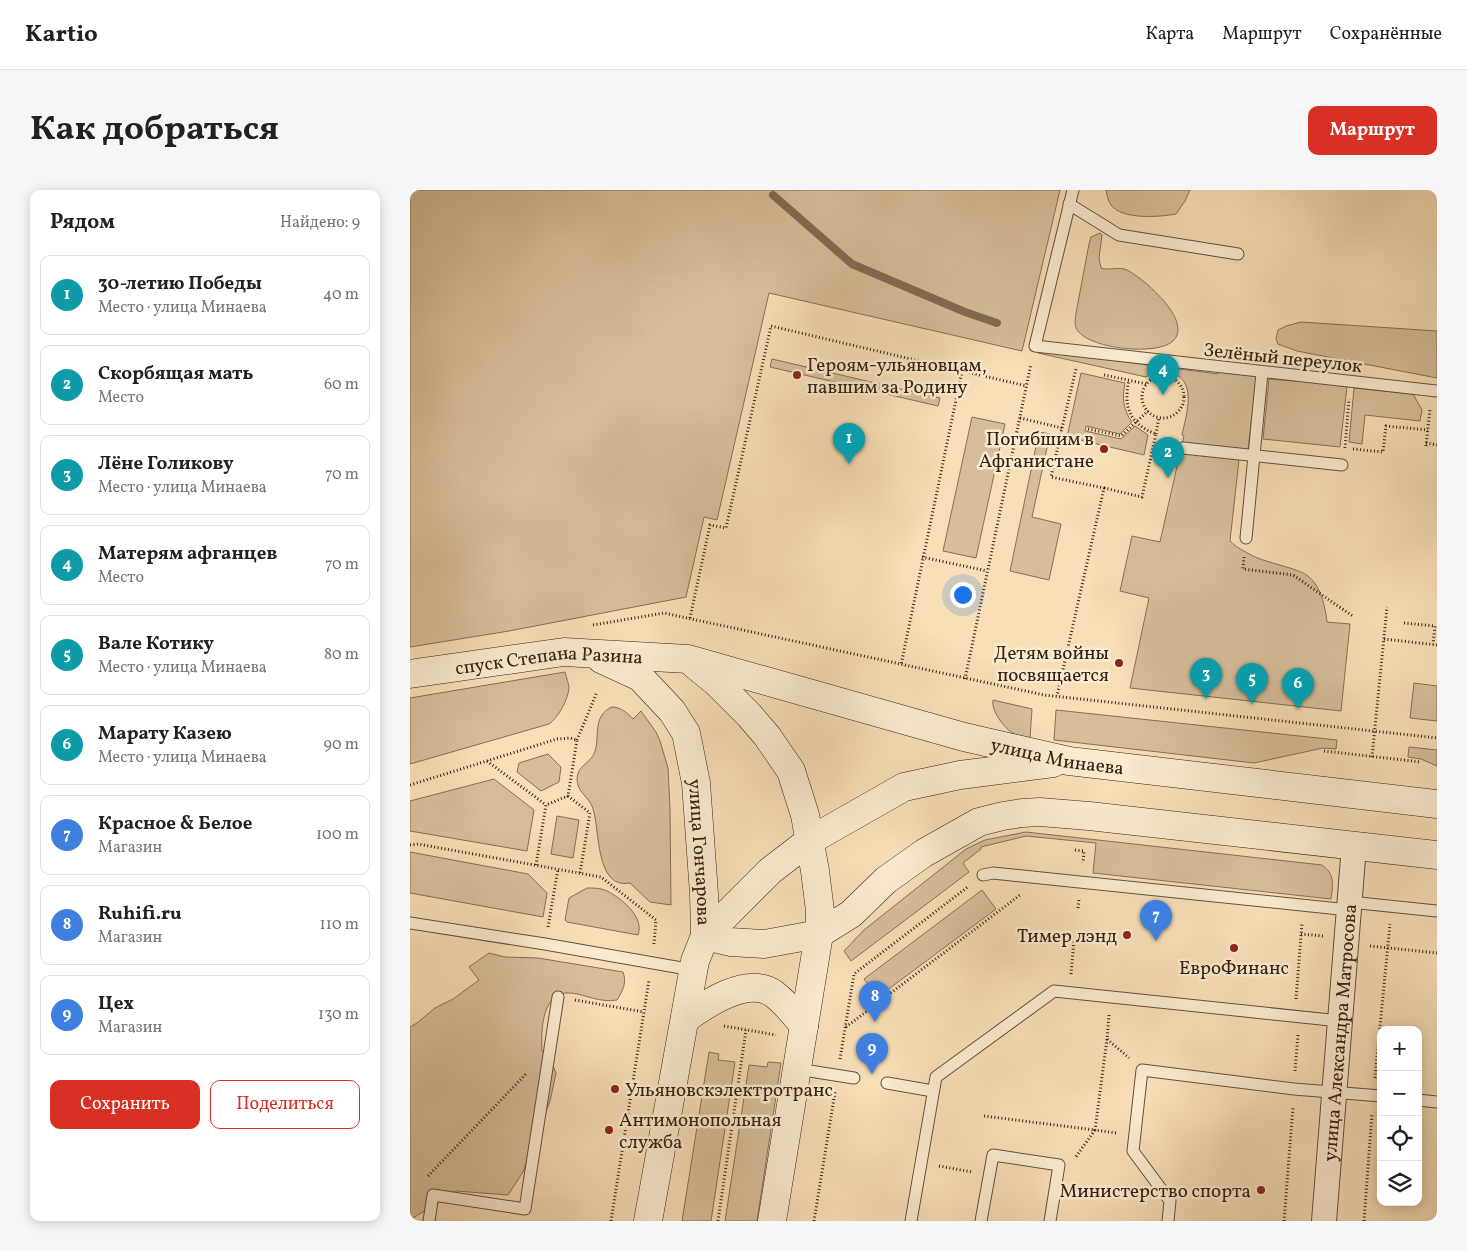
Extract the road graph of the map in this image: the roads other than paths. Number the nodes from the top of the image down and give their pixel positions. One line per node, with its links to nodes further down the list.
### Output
1 (1073, 190): 2 (lane)
2 (1069, 204): 3 (lane); 4 (lane, Зелёный переулок)
3 (1238, 254)
4 (1262, 373): 5 (lane, Зелёный переулок); 7 (lane)
5 (1435, 391)
6 (1183, 448): 7 (lane)
7 (1254, 456): 8 (lane); 9 (lane)
8 (1342, 465)
9 (1246, 538)
10 (585, 652): 11 (main road, спуск Степана Разина); 12 (main road, спуск Степана Разина); 23 (main road, улица Гончарова)
11 (688, 659): 13 (main road, улица Минаева); 15 (main road)
12 (410, 674)
13 (1069, 761): 14 (main road, улица Минаева); 15 (main road)
14 (1437, 804)
15 (809, 841): 22 (main road); 23 (main road)
16 (1354, 846): 17 (main road); 19 (street, улица Александра Матросова); 22 (main road)
17 (1437, 855)
18 (983, 875): 19 (lane)
19 (1349, 906): 20 (lane); 27 (street, улица Александра Матросова)
20 (1437, 911)
21 (410, 923): 24 (lane)
22 (819, 934): 23 (main road); 28 (main road)
23 (705, 936): 24 (main road, улица Гончарова)
24 (693, 970): 26 (main road, улица Гончарова)
25 (558, 997): 37 (lane)
26 (685, 1019): 28 (main road); 38 (main road, улица Гончарова)
27 (1340, 1021): 32 (lane); 33 (street, улица Александра Матросова)
28 (804, 1026): 29 (main road)
29 (797, 1069): 30 (lane); 39 (main road)
30 (854, 1078)
31 (886, 1083): 32 (lane)
32 (933, 1091): 40 (lane)
33 (1334, 1092): 34 (lane); 43 (lane); 44 (street, улица Александра Матросова)
34 (1377, 1096)
35 (1422, 1100): 36 (lane)
36 (1437, 1102)
37 (428, 1221)
38 (648, 1221)
39 (772, 1221)
40 (911, 1221)
41 (981, 1221): 42 (lane)
42 (1050, 1221)
43 (1168, 1221)
44 (1324, 1221)

